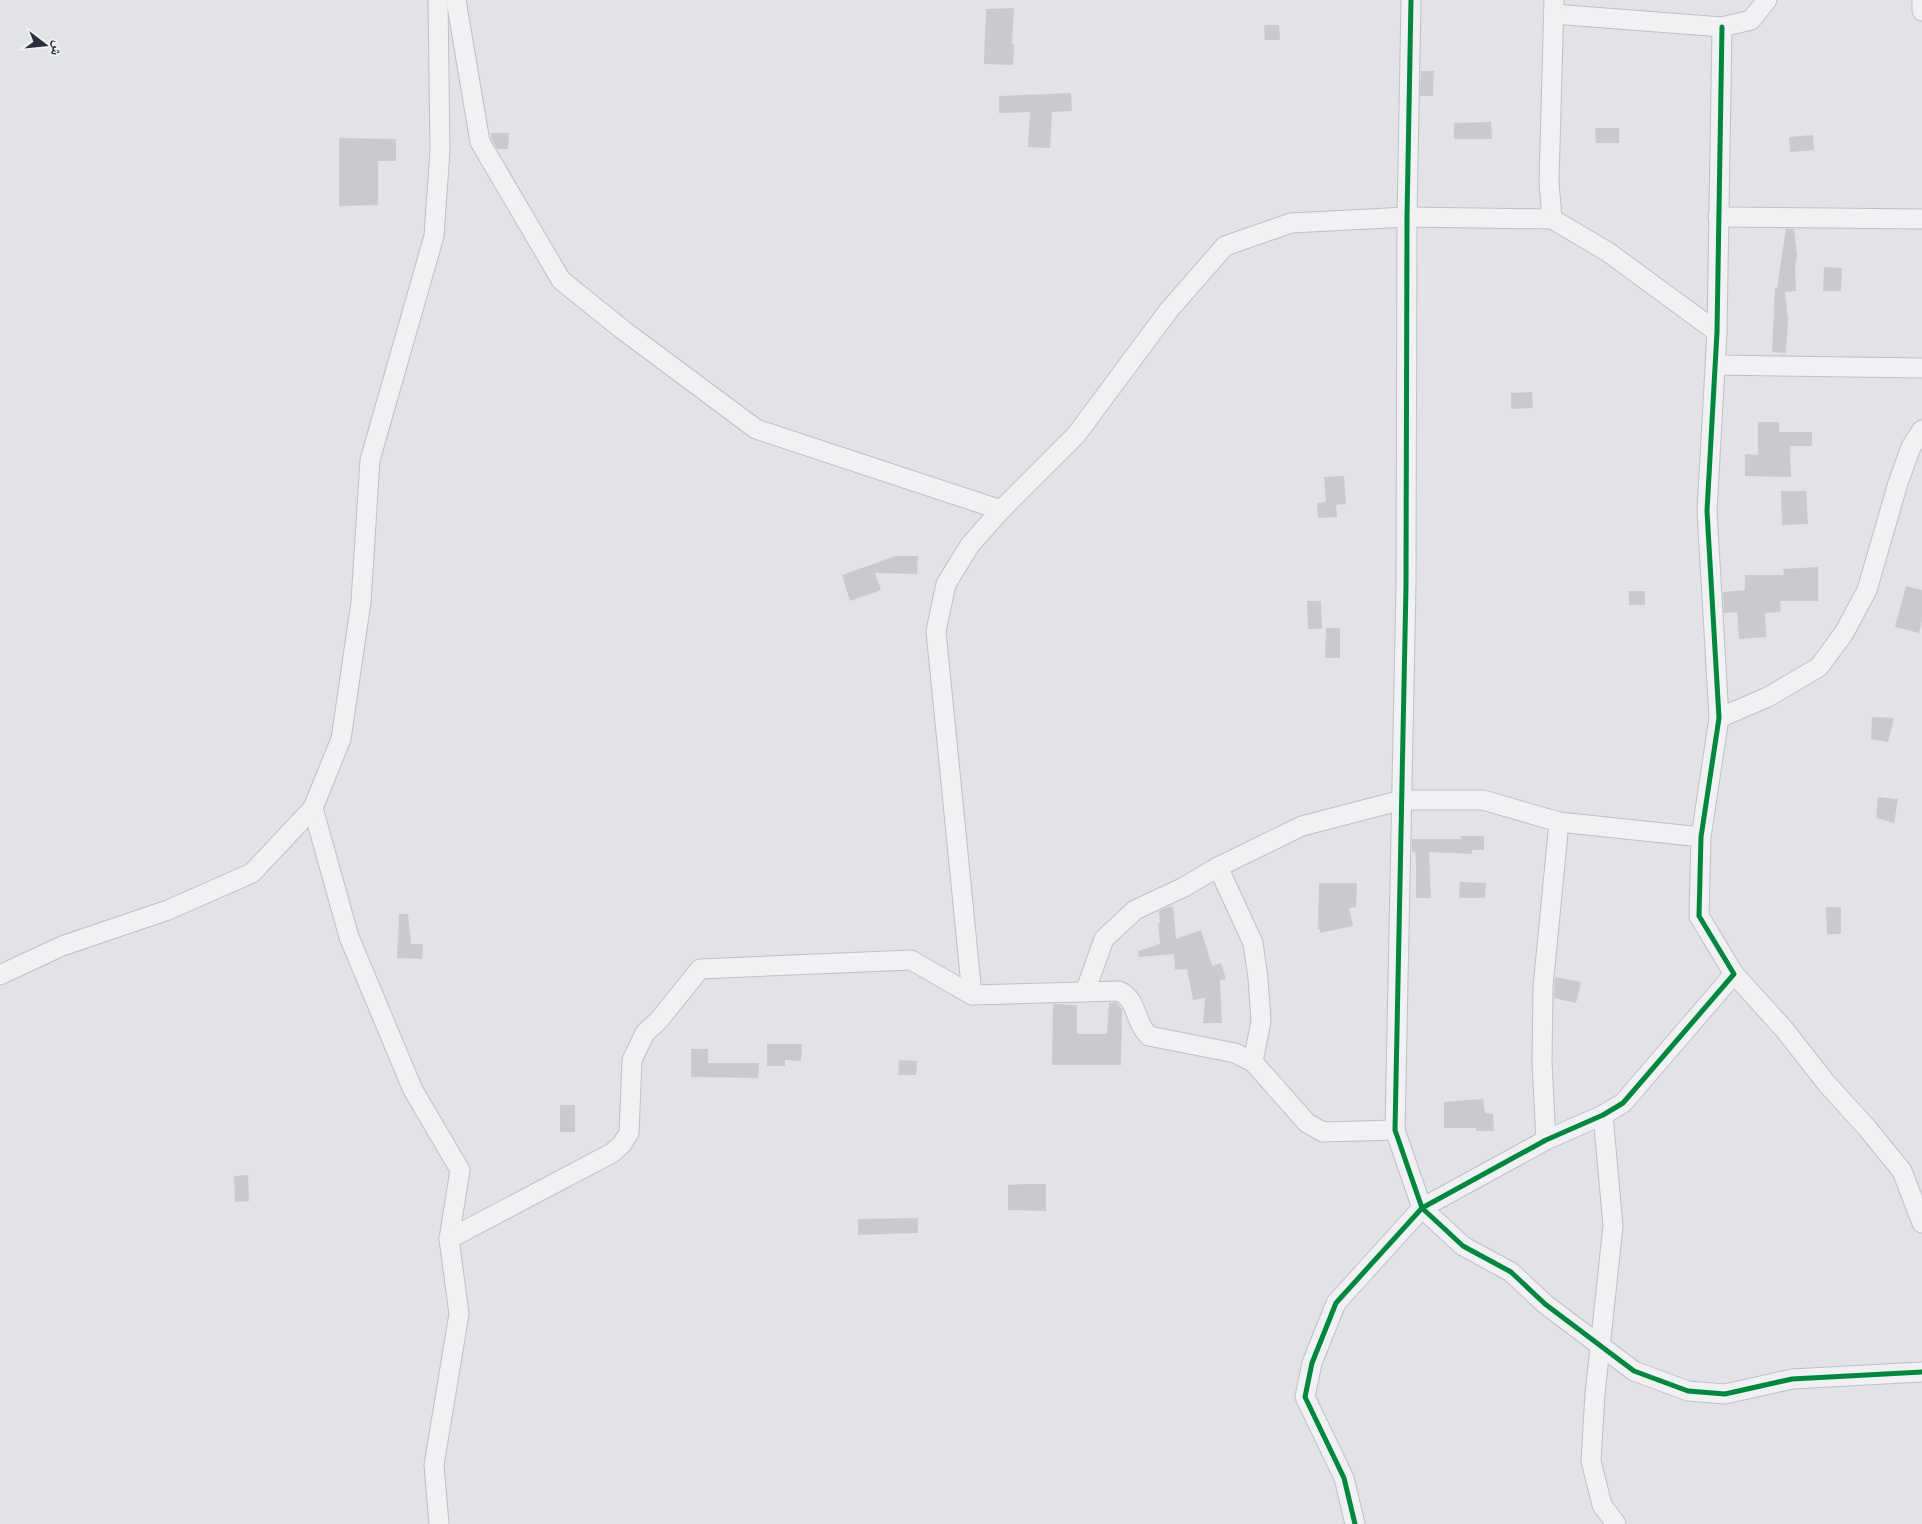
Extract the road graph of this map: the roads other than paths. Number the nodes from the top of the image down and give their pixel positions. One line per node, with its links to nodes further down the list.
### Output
1 (438, 0): 20 (street)
2 (456, 0): 17 (street)
3 (1411, 0): 9 (street)
4 (1767, 0): 8 (street)
5 (1922, 0): 7 (street)
6 (1553, 7): 8 (street); 11 (street)
7 (1922, 11)
8 (1722, 26): 10 (street)
9 (1407, 217): 11 (street); 17 (street); 19 (street)
10 (1718, 217): 12 (street); 13 (street)
11 (1552, 219): 13 (street)
12 (1922, 219)
13 (1717, 332): 14 (street)
14 (1716, 365): 15 (street); 18 (street)
15 (1922, 368)
16 (1922, 430): 18 (street)
17 (1001, 510): 27 (street)
18 (1719, 718): 22 (street)
19 (1402, 800): 21 (street); 23 (street); 30 (street)
20 (313, 808): 25 (street); 34 (street)
21 (1559, 822): 22 (street); 31 (street)
22 (1701, 837): 24 (street)
23 (1218, 867): 26 (street); 28 (street)
24 (1734, 974): 29 (street); 33 (street)
25 (0, 975)
26 (1085, 992): 27 (street); 28 (street)
27 (972, 995): 34 (street)
28 (1253, 1062): 30 (street)
29 (1603, 1115): 31 (street); 35 (street)
30 (1394, 1130): 32 (street)
31 (1546, 1140): 32 (street)
32 (1422, 1208): 35 (street); 38 (street)
33 (1922, 1223)
34 (449, 1239): 37 (street)
35 (1601, 1348): 36 (street); 39 (street)
36 (1922, 1372)
37 (439, 1524)
38 (1355, 1524)
39 (1616, 1524)

